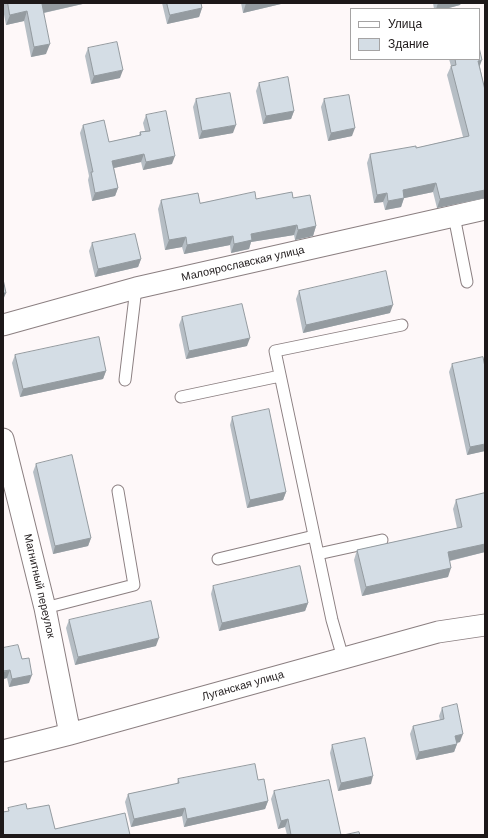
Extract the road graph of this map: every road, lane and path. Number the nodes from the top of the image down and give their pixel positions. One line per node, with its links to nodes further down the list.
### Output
1 (485, 209): 2 (street, Малоярославская улица)
2 (454, 216): 3 (lane); 4 (street, Малоярославская улица)
3 (467, 282)
4 (136, 288): 5 (street, Малоярославская улица); 8 (lane)
5 (3, 325)
6 (402, 325): 7 (lane)
7 (280, 376): 9 (lane); 12 (lane)
8 (125, 380)
9 (181, 397)
10 (3, 439): 16 (street, Магнитный переулок)
11 (118, 491): 16 (lane)
12 (314, 536): 14 (lane); 15 (lane)
13 (382, 540): 14 (lane)
14 (318, 554): 18 (lane)
15 (218, 559)
16 (44, 608): 19 (street, Магнитный переулок)
17 (485, 625): 18 (street, Луганская улица)
18 (343, 658): 19 (street, Луганская улица)
19 (70, 734): 20 (street, Луганская улица)
20 (3, 751)

